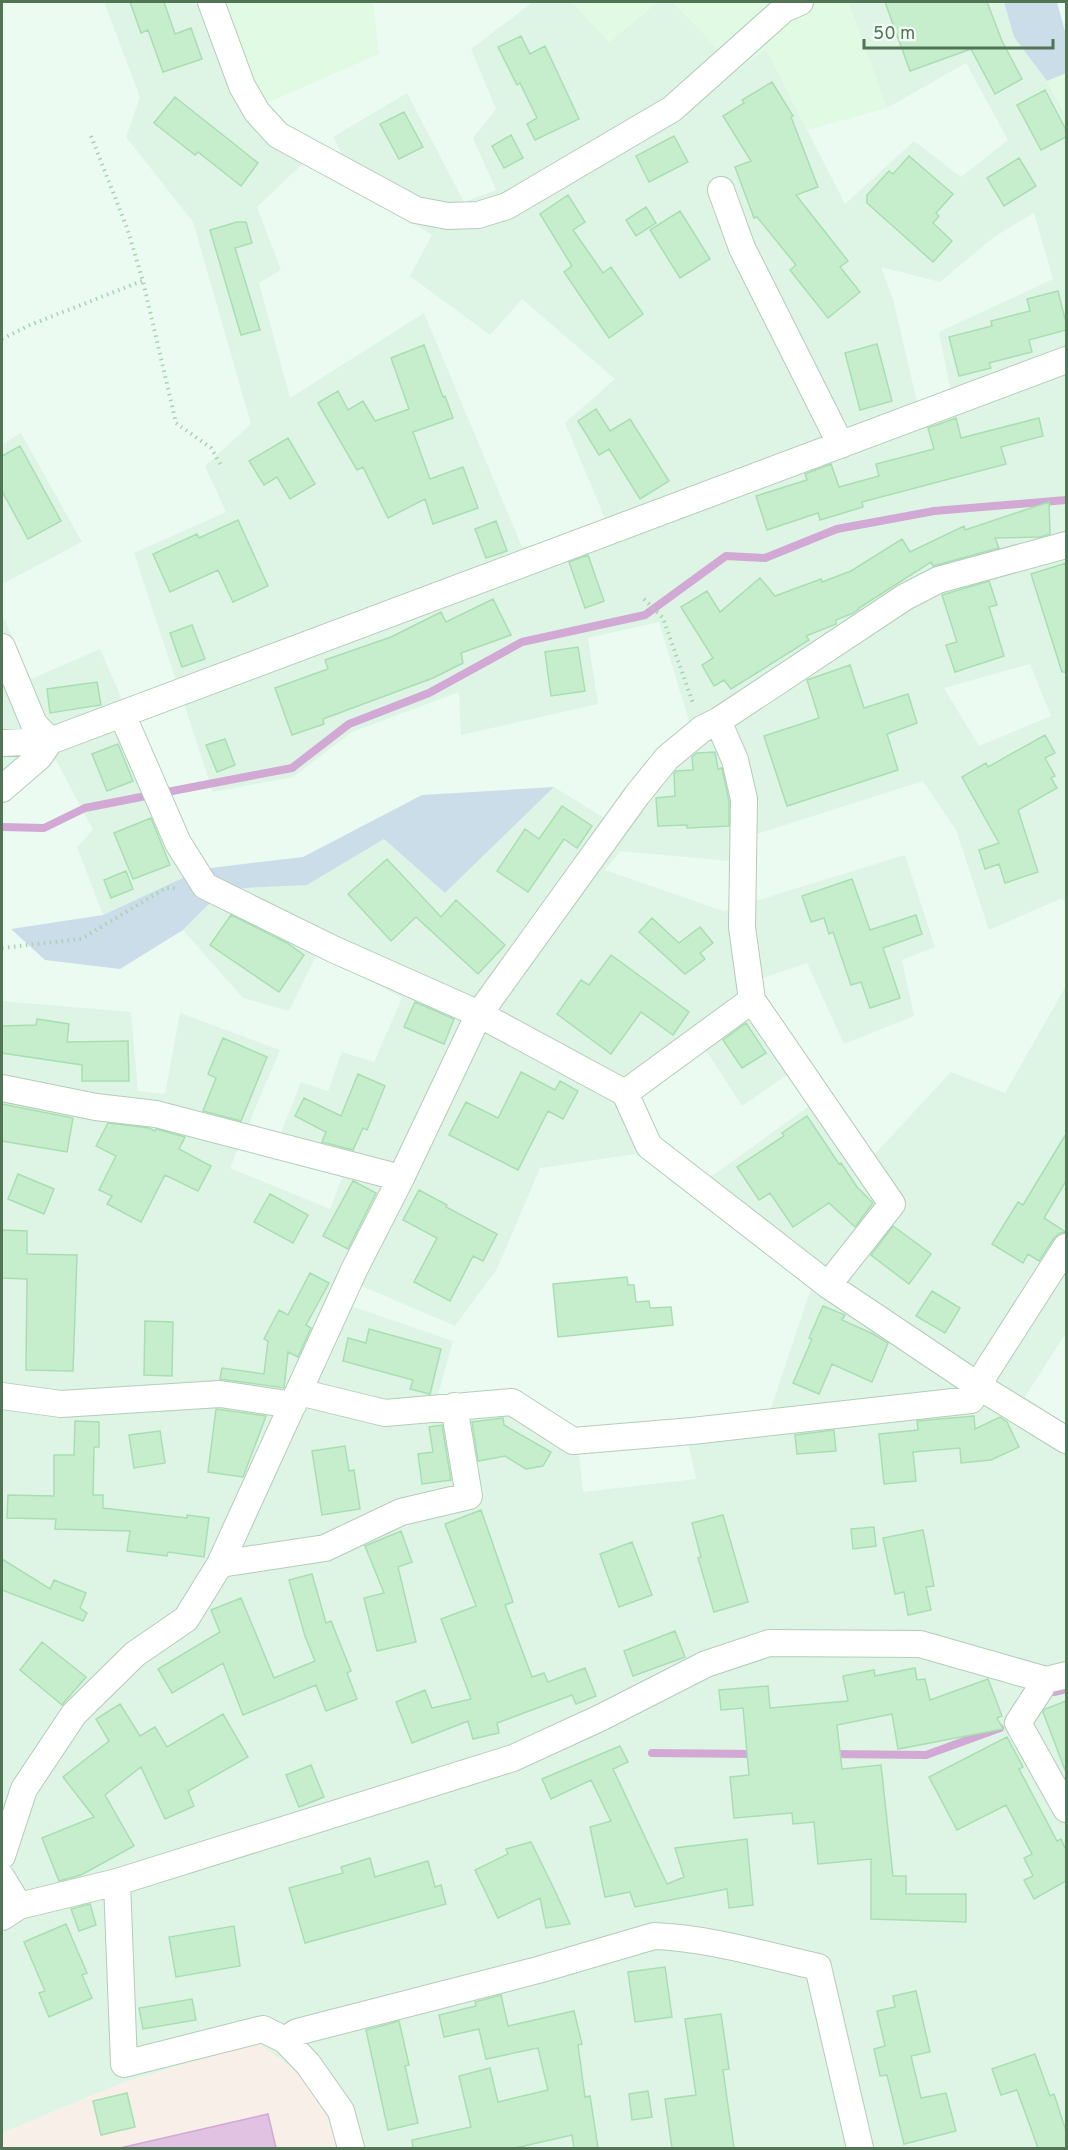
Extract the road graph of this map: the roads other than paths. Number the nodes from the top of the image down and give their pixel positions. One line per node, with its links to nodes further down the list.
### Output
1 (211, 2): 2 (street)
2 (800, 2)
3 (721, 190): 5 (street)
4 (1066, 360): 5 (street)
5 (841, 445): 8 (street)
6 (1066, 545): 9 (street)
7 (2, 647): 10 (street)
8 (122, 714): 10 (street); 14 (street)
9 (710, 725): 13 (street); 14 (street)
10 (50, 741): 11 (street); 12 (street)
11 (2, 743)
12 (2, 789)
13 (752, 1000): 16 (street); 19 (street)
14 (478, 1014): 16 (street); 17 (street)
15 (2, 1088): 17 (street)
16 (625, 1093): 19 (street)
17 (401, 1178): 22 (street)
18 (1066, 1247): 20 (street)
19 (828, 1285): 20 (street)
20 (980, 1387): 23 (street); 24 (street)
21 (2, 1396): 22 (street)
22 (296, 1399): 23 (street); 25 (street)
23 (454, 1406): 25 (street)
24 (1066, 1440)
25 (220, 1564): 28 (street)
26 (1056, 1677): 27 (street); 30 (street)
27 (1066, 1809)
28 (2, 1856)
29 (2, 1878): 31 (street)
30 (117, 1882): 31 (street); 32 (street)
31 (10, 1911)
32 (285, 2040): 33 (street); 34 (street)
33 (351, 2148)
34 (860, 2148)

